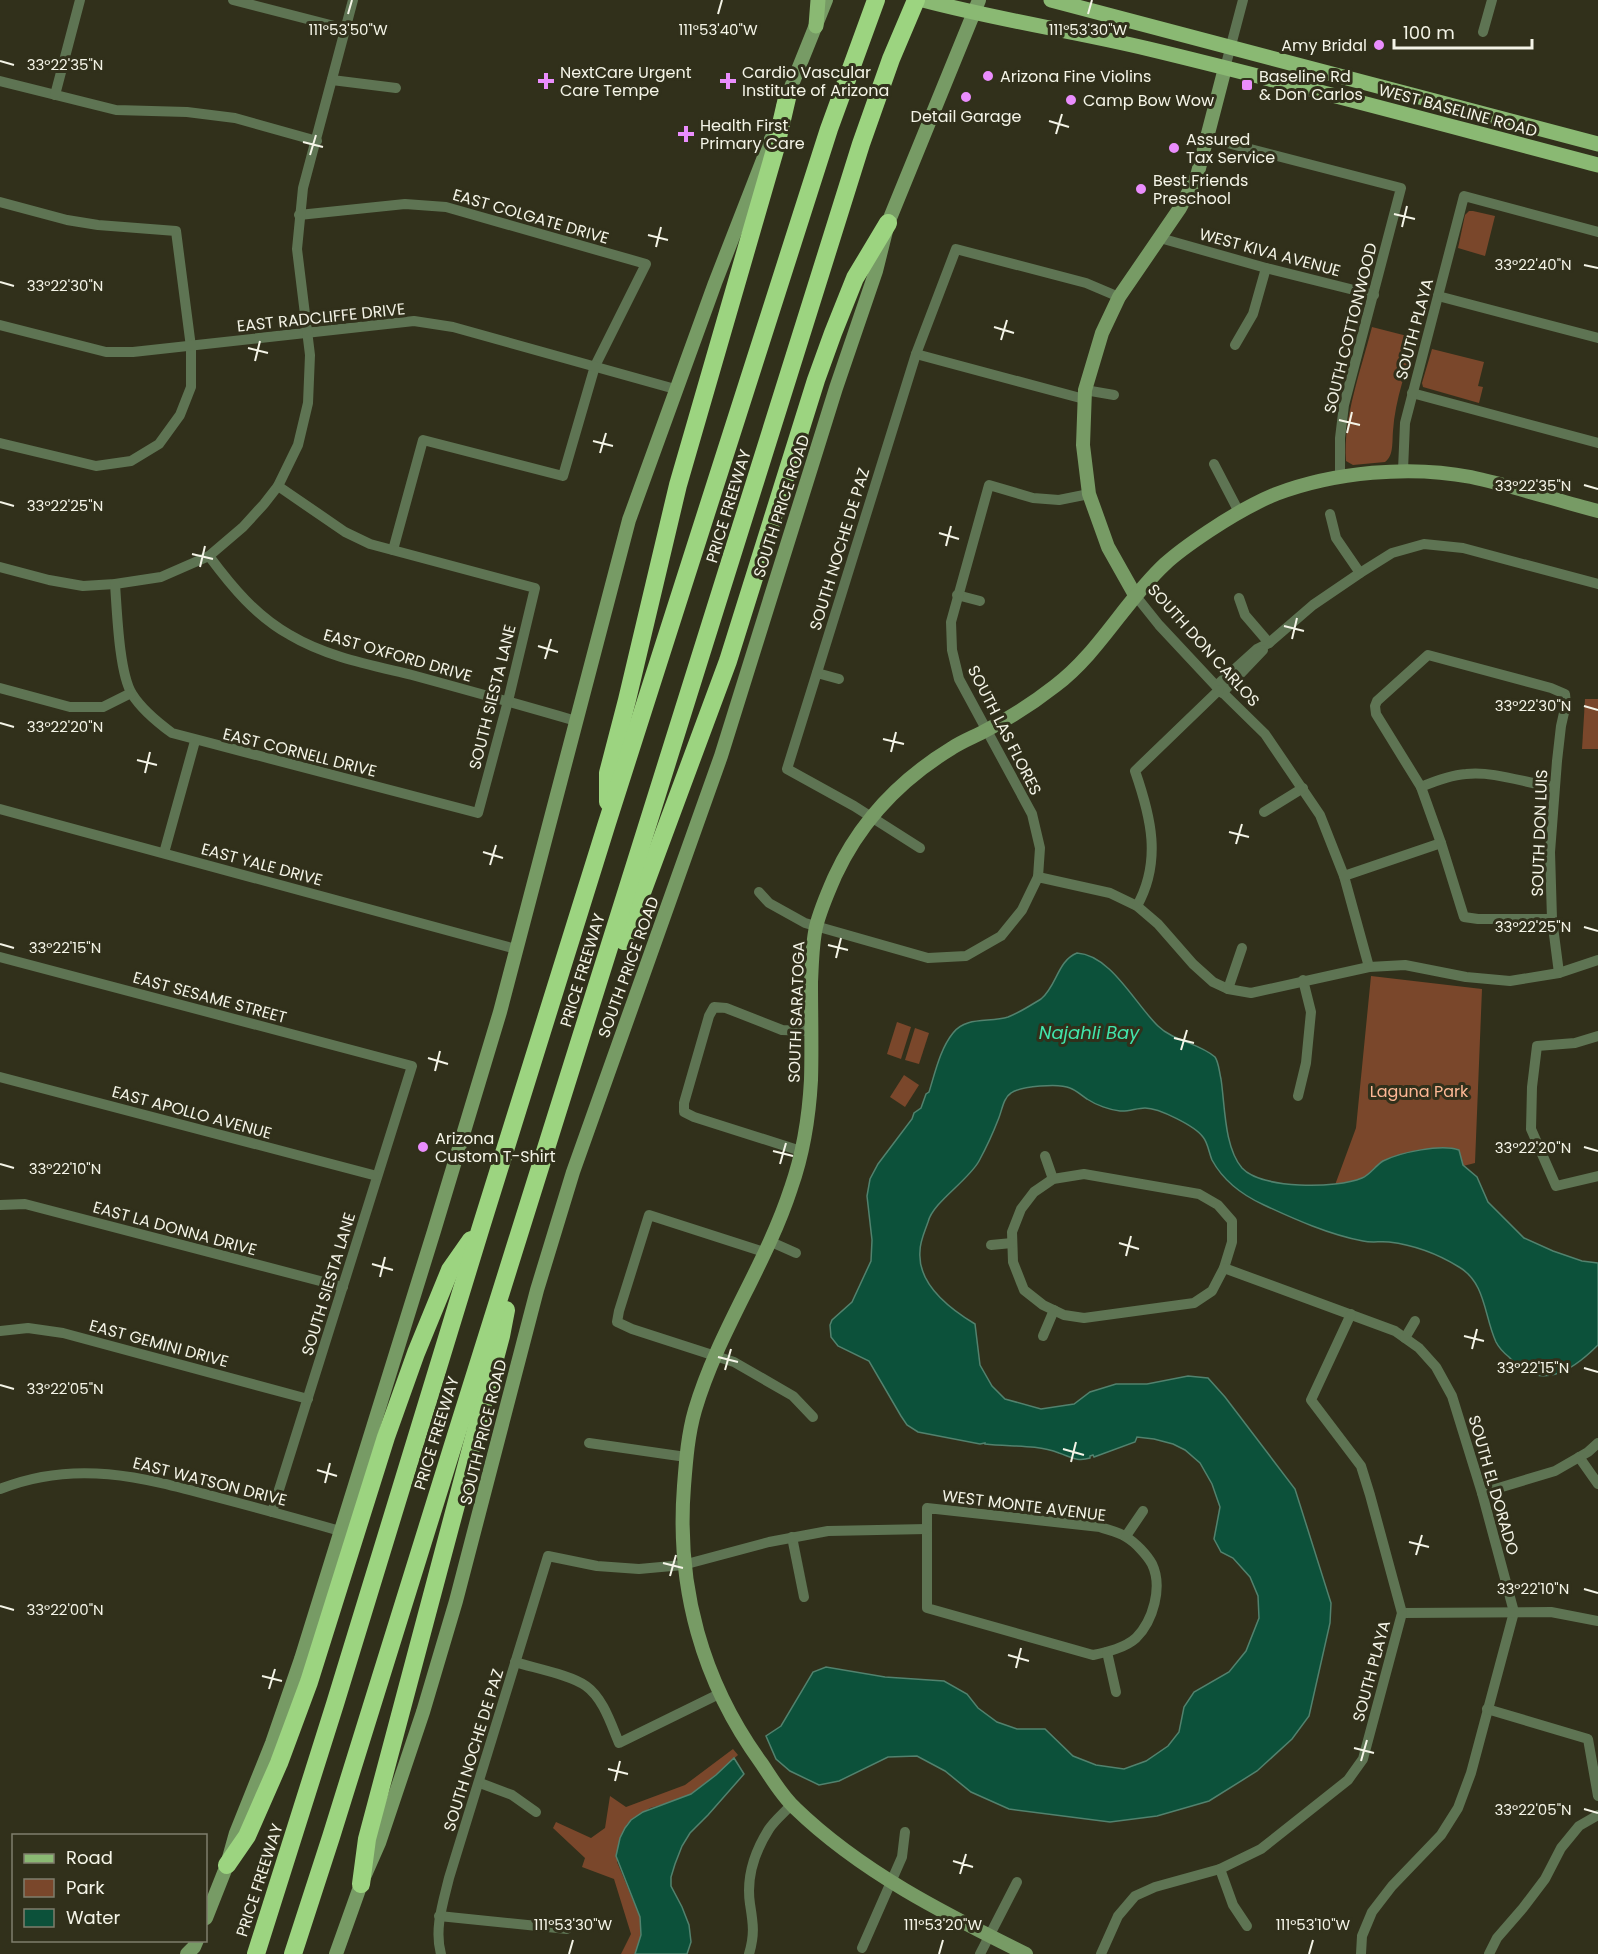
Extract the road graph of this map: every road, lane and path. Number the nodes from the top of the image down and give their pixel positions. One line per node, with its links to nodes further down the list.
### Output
1 (80, 0): 22 (street)
2 (233, 0): 15 (street)
3 (353, 0): 15 (street)
4 (818, 0): 14 (main road)
5 (826, 0): 14 (main road)
6 (876, 0): 85 (highway, PRICE FREEWAY)
7 (916, 0): 103 (highway, PRICE FREEWAY)
8 (923, 0): 13 (main road, WEST BASELINE ROAD)
9 (1051, 0): 12 (main road, WEST BASELINE ROAD)
10 (1242, 0): 17 (street, SOUTH DON CARLOS)
11 (1492, 0): 16 (street)
12 (1076, 4): 17 (main road, WEST BASELINE ROAD)
13 (976, 6): 18 (main road, WEST BASELINE ROAD); 30 (main road, SOUTH PRICE ROAD)
14 (816, 26): 23 (main road)
15 (346, 28): 19 (street)
16 (1483, 32)
17 (1230, 48): 18 (street, SOUTH DON CARLOS); 26 (main road, WEST BASELINE ROAD)
18 (1225, 68): 24 (main road, SOUTH DON CARLOS); 27 (main road, WEST BASELINE ROAD)
19 (332, 80): 21 (street); 25 (street)
20 (0, 81): 22 (street)
21 (396, 88)
22 (56, 95): 25 (street)
23 (787, 98): 44 (main road); 85 (highway)
24 (1208, 138): 32 (main road, SOUTH DON CARLOS); 34 (street, SOUTH COTTONWOOD)
25 (317, 141): 29 (street)
26 (1598, 144)
27 (1598, 165)
28 (0, 202): 41 (street)
29 (299, 215): 38 (street); 43 (street, EAST COLGATE DRIVE)
30 (888, 223): 103 (highway); 165 (main road, SOUTH PRICE ROAD)
31 (1598, 232): 35 (street, SOUTH PLAYA)
32 (1160, 238): 33 (street, WEST KIVA AVENUE); 36 (main road, SOUTH DON CARLOS)
33 (1266, 268): 34 (street, WEST KIVA AVENUE); 40 (street)
34 (1374, 295): 52 (street, SOUTH COTTONWOOD)
35 (1438, 296): 39 (street); 45 (street, SOUTH PLAYA)
36 (1119, 297): 42 (street, SOUTH NOCHE DE PAZ); 46 (main road, SOUTH DON CARLOS)
37 (0, 325): 41 (street, EAST RADCLIFFE DRIVE)
38 (308, 333): 41 (street, EAST RADCLIFFE DRIVE); 43 (street, EAST RADCLIFFE DRIVE); 53 (street)
39 (1598, 338)
40 (1235, 345)
41 (191, 347): 48 (street)
42 (916, 354): 46 (street); 69 (street, SOUTH NOCHE DE PAZ)
43 (595, 366): 44 (street, EAST RADCLIFFE DRIVE); 58 (street)
44 (675, 389): 75 (main road)
45 (1412, 393): 49 (street); 51 (street, SOUTH PLAYA)
46 (1085, 394): 47 (street); 54 (main road, SOUTH DON CARLOS)
47 (1114, 395)
48 (0, 443)
49 (1598, 443)
50 (1214, 464): 56 (street)
51 (1403, 470): 52 (main road, SOUTH SARATOGA); 55 (main road, SOUTH SARATOGA)
52 (1340, 478): 56 (main road, SOUTH SARATOGA)
53 (278, 486): 58 (street); 59 (street)
54 (1089, 494): 64 (street, SOUTH LAS FLORES); 65 (main road, SOUTH DON CARLOS)
55 (1598, 511)
56 (1239, 512): 65 (main road, SOUTH SARATOGA)
57 (1330, 513): 61 (street)
58 (393, 550): 74 (street, SOUTH SIESTA LANE)
59 (209, 555): 62 (street); 74 (street, EAST OXFORD DRIVE)
60 (0, 567): 62 (street)
61 (1360, 573): 63 (street); 68 (street)
62 (115, 584): 73 (street, EAST CORNELL DRIVE)
63 (1598, 584)
64 (957, 595): 67 (street); 76 (street, SOUTH LAS FLORES)
65 (1135, 595): 72 (street, SOUTH DON CARLOS); 76 (main road, SOUTH SARATOGA)
66 (1239, 598): 68 (street)
67 (980, 602)
68 (1269, 643): 72 (street)
69 (817, 673): 70 (street); 84 (street, SOUTH NOCHE DE PAZ)
70 (839, 679)
71 (0, 688): 73 (street)
72 (1219, 689): 80 (street, SOUTH DON CARLOS); 92 (street)
73 (131, 693): 77 (street, EAST CORNELL DRIVE)
74 (508, 700): 75 (street, EAST OXFORD DRIVE); 83 (street, SOUTH SIESTA LANE)
75 (576, 721): 96 (main road)
76 (986, 731): 84 (main road, SOUTH SARATOGA); 90 (street, SOUTH LAS FLORES)
77 (195, 741): 83 (street, EAST CORNELL DRIVE); 88 (street)
78 (1421, 787): 79 (street); 79 (street, SOUTH DON LUIS); 86 (street)
79 (1554, 787): 93 (street, SOUTH DON LUIS)
80 (1303, 788): 82 (street); 89 (street, SOUTH DON CARLOS)
81 (0, 809): 88 (street, EAST YALE DRIVE)
82 (1264, 812)
83 (478, 813)
84 (870, 817): 87 (street); 94 (main road, SOUTH SARATOGA)
85 (607, 823): 115 (highway, PRICE FREEWAY)
86 (1442, 843): 89 (street); 93 (street)
87 (920, 848)
88 (164, 853): 96 (street, EAST YALE DRIVE)
89 (1344, 876): 99 (street, SOUTH DON CARLOS)
90 (1038, 877): 92 (street); 94 (street)
91 (759, 892): 94 (street)
92 (1137, 906): 102 (street)
93 (1552, 919): 100 (street, SOUTH DON LUIS)
94 (816, 927): 104 (main road, SOUTH SARATOGA)
95 (1242, 948): 102 (street)
96 (516, 949): 142 (main road)
97 (0, 957): 106 (street, EAST SESAME STREET)
98 (1598, 960): 100 (street)
99 (1370, 967): 100 (street); 101 (street)
100 (1559, 974)
101 (1303, 980): 102 (street); 108 (street)
102 (1228, 989)
103 (588, 1018): 116 (highway, PRICE FREEWAY)
104 (810, 1031): 109 (main road, SOUTH SARATOGA); 109 (street)
105 (1598, 1036): 112 (street)
106 (412, 1066): 111 (street, SOUTH SIESTA LANE)
107 (0, 1077): 111 (street, EAST APOLLO AVENUE)
108 (1298, 1096)
109 (801, 1151): 119 (main road, SOUTH SARATOGA)
110 (1045, 1156): 113 (street)
111 (377, 1176): 122 (street, SOUTH SIESTA LANE)
112 (1598, 1176)
113 (1053, 1179): 117 (street); 121 (street)
114 (0, 1205): 122 (street, EAST LA DONNA DRIVE)
115 (481, 1227): 161 (highway); 172 (highway, PRICE FREEWAY)
116 (520, 1234): 165 (highway); 173 (highway, PRICE FREEWAY)
117 (1012, 1238): 118 (street); 123 (street)
118 (992, 1245)
119 (767, 1246): 120 (street); 129 (main road, SOUTH SARATOGA); 129 (street)
120 (796, 1253)
121 (1224, 1268): 123 (street); 124 (street, SOUTH EL DORADO)
122 (343, 1287): 130 (street, SOUTH SIESTA LANE)
123 (1054, 1310): 127 (street)
124 (1351, 1314): 128 (street, SOUTH EL DORADO); 147 (street, SOUTH PLAYA)
125 (1415, 1321): 128 (street)
126 (0, 1331): 130 (street, EAST GEMINI DRIVE)
127 (1043, 1336)
128 (1405, 1338): 138 (street, SOUTH EL DORADO)
129 (716, 1355): 131 (street); 134 (main road, SOUTH SARATOGA)
130 (308, 1399): 140 (street, SOUTH SIESTA LANE)
131 (813, 1417)
132 (589, 1443): 134 (street)
133 (1598, 1443): 135 (street)
134 (686, 1457): 145 (main road, SOUTH SARATOGA)
135 (1579, 1457): 136 (street); 138 (street)
136 (1598, 1484)
137 (0, 1489): 140 (street, EAST WATSON DRIVE)
138 (1482, 1493): 148 (street, SOUTH EL DORADO)
139 (1143, 1511): 143 (street, WEST MONTE AVENUE)
140 (272, 1512): 142 (street, EAST WATSON DRIVE)
141 (927, 1529): 143 (street, WEST MONTE AVENUE); 144 (street); 150 (street)
142 (340, 1531): 161 (main road)
143 (1126, 1536): 150 (street, WEST MONTE AVENUE)
144 (792, 1537): 145 (street); 146 (street)
145 (683, 1565): 151 (street, SOUTH NOCHE DE PAZ); 153 (main road, SOUTH SARATOGA)
146 (804, 1597)
147 (1402, 1612): 148 (street); 162 (street, SOUTH PLAYA)
148 (1514, 1612): 149 (street); 154 (street)
149 (1598, 1621)
150 (1107, 1652): 152 (street)
151 (515, 1662): 153 (street); 155 (street, SOUTH NOCHE DE PAZ)
152 (1116, 1692)
153 (718, 1694): 157 (main road, SOUTH SARATOGA)
154 (1487, 1709): 156 (street); 180 (street)
155 (480, 1783): 158 (street); 167 (street, SOUTH NOCHE DE PAZ)
156 (1598, 1796)
157 (791, 1805): 163 (main road, SOUTH SARATOGA); 176 (street)
158 (536, 1812)
159 (1598, 1815): 181 (street)
160 (905, 1832): 163 (street)
161 (227, 1865): 166 (main road)
162 (1220, 1869): 168 (street); 179 (street, SOUTH PLAYA)
163 (890, 1882): 170 (main road, SOUTH SARATOGA); 171 (street)
164 (1017, 1882): 170 (street)
165 (361, 1884): 174 (main road, SOUTH PRICE ROAD)
166 (207, 1915)
167 (439, 1916): 169 (street); 175 (street, SOUTH NOCHE DE PAZ)
168 (1247, 1926)
169 (567, 1929)
170 (989, 1936): 177 (street); 178 (main road, SOUTH SARATOGA)
171 (862, 1948)
172 (256, 1954)
173 (293, 1954)
174 (336, 1954)
175 (441, 1954)
176 (749, 1954)
177 (980, 1954)
178 (1026, 1954)
179 (1101, 1954)
180 (1361, 1954)
181 (1489, 1954)

